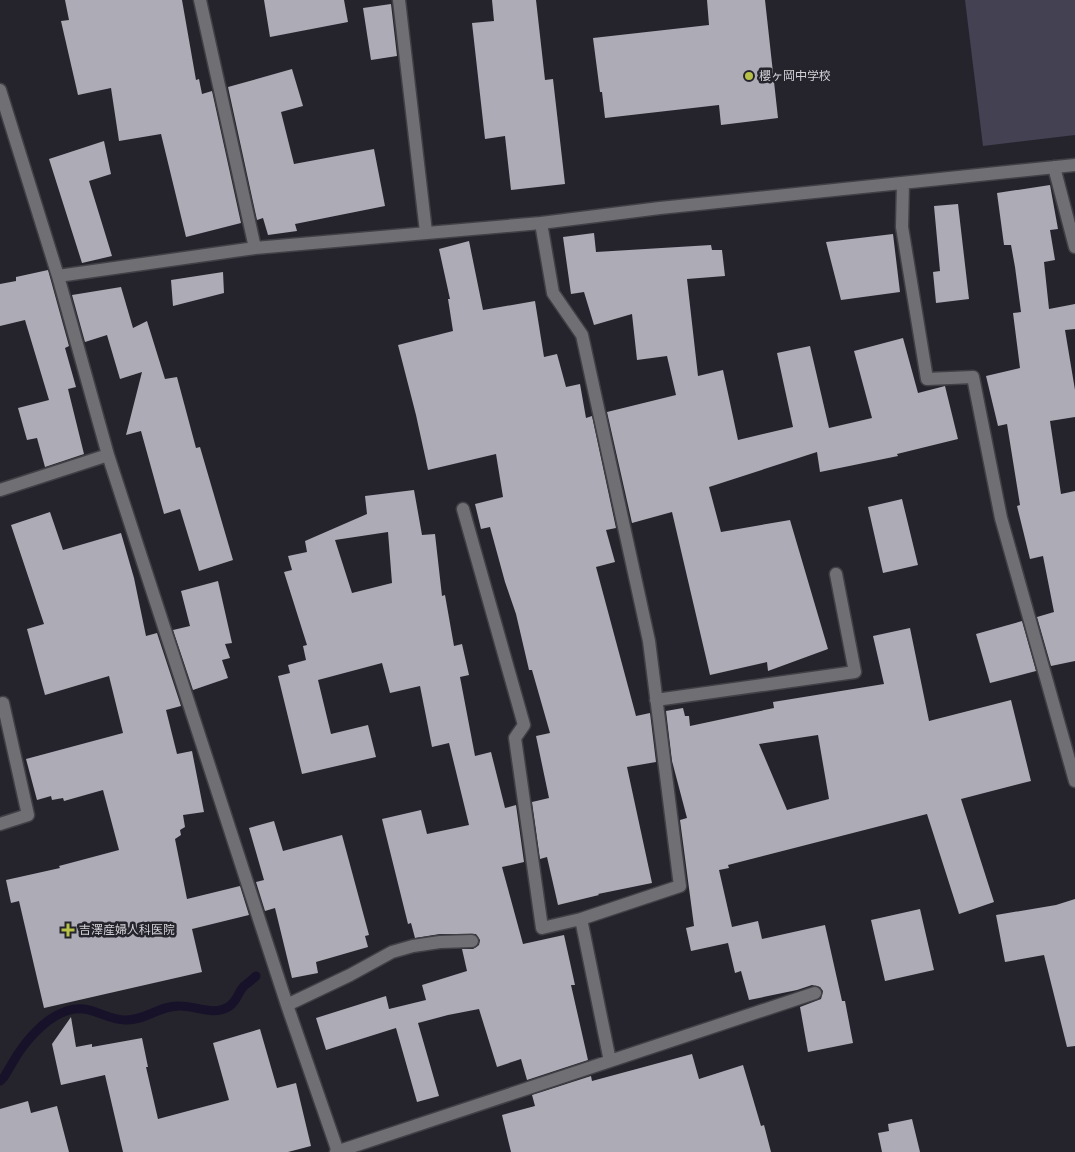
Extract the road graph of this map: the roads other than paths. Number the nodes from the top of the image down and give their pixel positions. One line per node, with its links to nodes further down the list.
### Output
1 (200, 0): 10 (street)
2 (399, 0): 8 (street)
3 (0, 90): 11 (street)
4 (1075, 165): 5 (street)
5 (1054, 167): 6 (street); 9 (street)
6 (903, 183): 7 (street); 18 (street)
7 (541, 223): 8 (street); 16 (street)
8 (426, 232): 10 (street)
9 (1075, 247)
10 (255, 248): 11 (street)
11 (58, 276): 12 (street)
12 (108, 455): 13 (street); 23 (street)
13 (0, 490)
14 (463, 509): 20 (street)
15 (836, 574): 16 (street)
16 (656, 700): 20 (street)
17 (0, 704): 19 (street)
18 (1075, 781)
19 (0, 824)
20 (581, 919): 24 (street)
21 (472, 941): 23 (street)
22 (814, 993): 24 (street)
23 (287, 1005): 25 (street)
24 (610, 1061): 25 (street)
25 (338, 1152)

